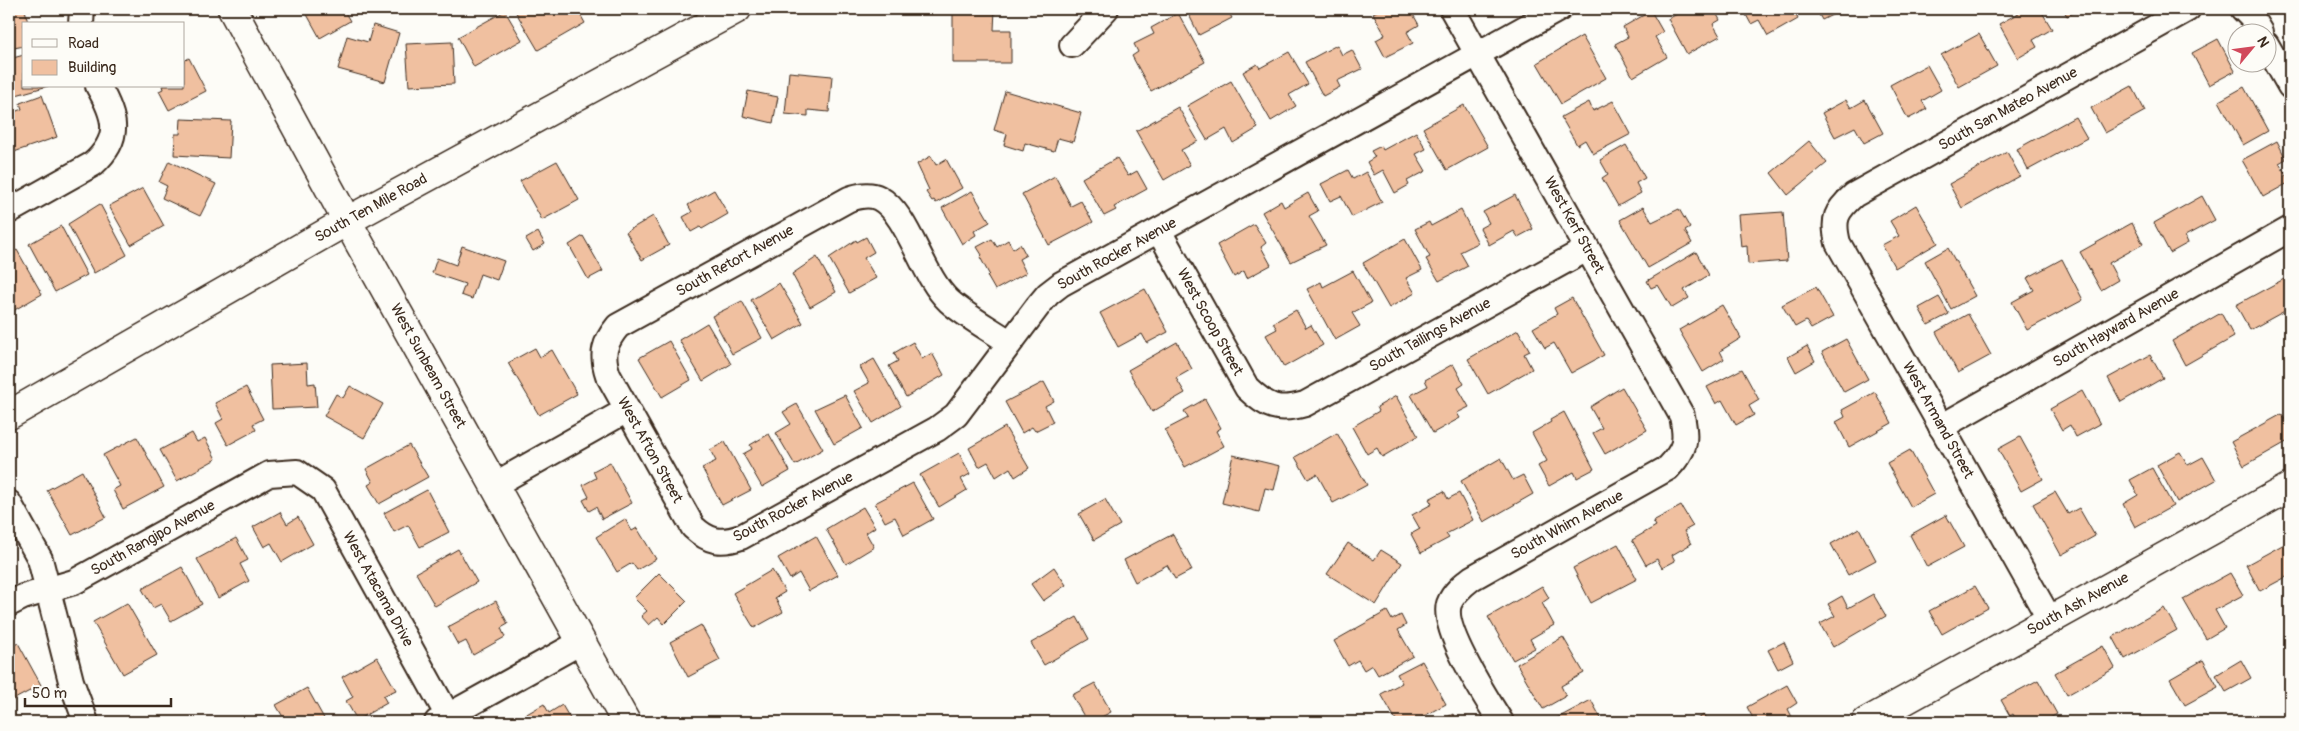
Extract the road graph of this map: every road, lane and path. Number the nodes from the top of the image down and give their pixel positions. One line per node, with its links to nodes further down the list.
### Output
1 (82, 9): 9 (street)
2 (232, 9): 18 (street, West Sunbeam Street)
3 (737, 9): 18 (street, South Ten Mile Road)
4 (1106, 9): 11 (street)
5 (1452, 9): 12 (street, West Kerf Street)
6 (1558, 9): 12 (street, South Rocker Avenue)
7 (2188, 9): 17 (street, South San Mateo Avenue)
8 (2243, 9): 10 (street)
9 (81, 22)
10 (2254, 22)
11 (1072, 45)
12 (1478, 54): 20 (street, South Rocker Avenue); 21 (street, West Kerf Street)
13 (2276, 62): 14 (street)
14 (2290, 86)
15 (99, 88): 16 (street)
16 (9, 211)
17 (1835, 218): 27 (street, West Armand Street)
18 (347, 221): 26 (street, South Ten Mile Road); 30 (street, West Sunbeam Street)
19 (2290, 229): 27 (street, South Hayward Avenue)
20 (1158, 231): 22 (street, South Rocker Avenue); 24 (street, West Scoop Street)
21 (1587, 249): 24 (street, South Tailings Avenue); 28 (street, West Kerf Street)
22 (1009, 342): 23 (street, South Retort Avenue); 33 (street, South Rocker Avenue)
23 (605, 346): 25 (street, West Afton Street)
24 (1270, 406)
25 (627, 410): 30 (street); 33 (street, West Afton Street)
26 (9, 415)
27 (1941, 427): 36 (street, West Armand Street)
28 (1685, 445): 41 (street, South Whim Avenue)
29 (297, 472): 34 (street, South Rangipo Avenue); 38 (street, West Atacama Drive)
30 (494, 485): 37 (street, West Sunbeam Street)
31 (2290, 487): 36 (street, South Ash Avenue)
32 (9, 503): 34 (street)
33 (716, 542)
34 (50, 590): 35 (street, South Rangipo Avenue); 39 (street)
35 (9, 604)
36 (2050, 620): 42 (street, South Ash Avenue)
37 (581, 642): 38 (street); 40 (street, West Sunbeam Street)
38 (442, 719)
39 (86, 722)
40 (626, 722)
41 (1501, 722)
42 (1866, 722)

